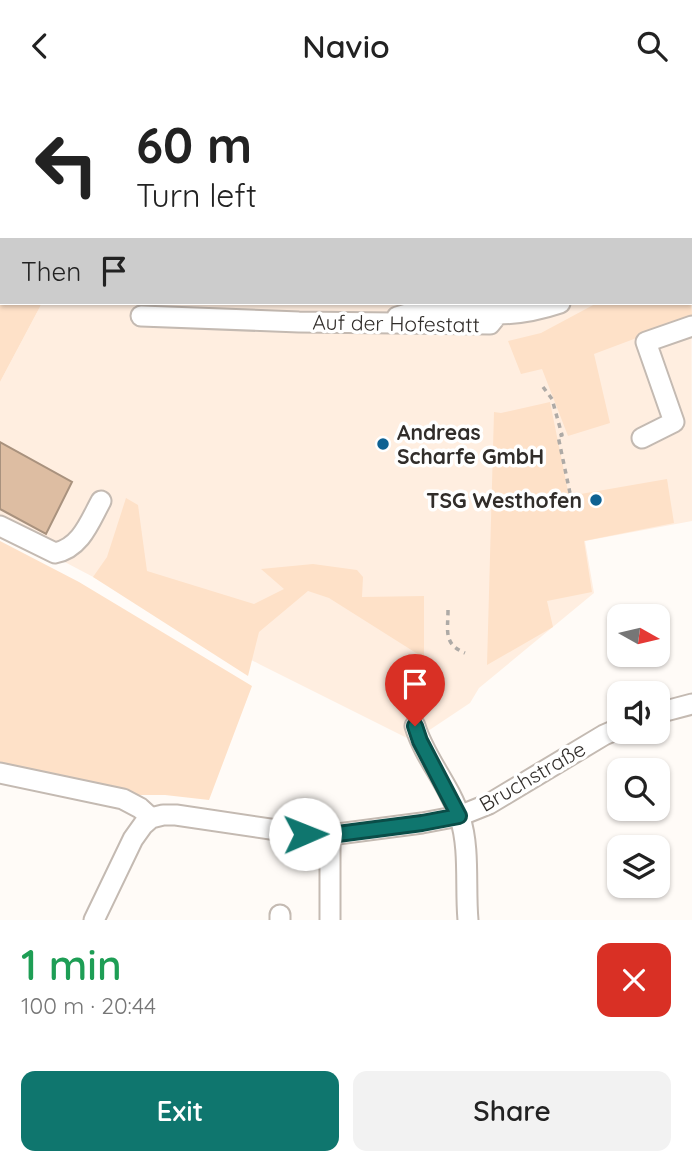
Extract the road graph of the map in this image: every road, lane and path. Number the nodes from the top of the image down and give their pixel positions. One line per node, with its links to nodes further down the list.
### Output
1 (554, 305): 2 (street, Auf der Hofestatt)
2 (489, 310): 4 (street); 7 (street, Auf der Hofestatt)
3 (305, 312): 5 (street, Auf der Hofestatt); 6 (street, Auf der Hofestatt)
4 (432, 312): 6 (street); 7 (street)
5 (141, 316)
6 (374, 323): 7 (street, Auf der Hofestatt)
7 (411, 324)
8 (692, 326): 10 (street)
9 (543, 387): 11 (path)
10 (642, 438)
11 (570, 493)
12 (101, 501): 13 (street)
13 (0, 526)
14 (449, 610): 15 (path)
15 (465, 653)
16 (692, 704): 17 (street)
17 (670, 710)
18 (415, 726): 21 (street)
19 (607, 734): 21 (street, Bruchstraße)
20 (0, 773): 22 (street)
21 (459, 816): 23 (street, Bruchstraße); 26 (street)
22 (152, 818): 23 (street, Bruchstraße); 24 (street)
23 (330, 835): 25 (street)
24 (94, 920)
25 (330, 920)
26 (468, 920)

